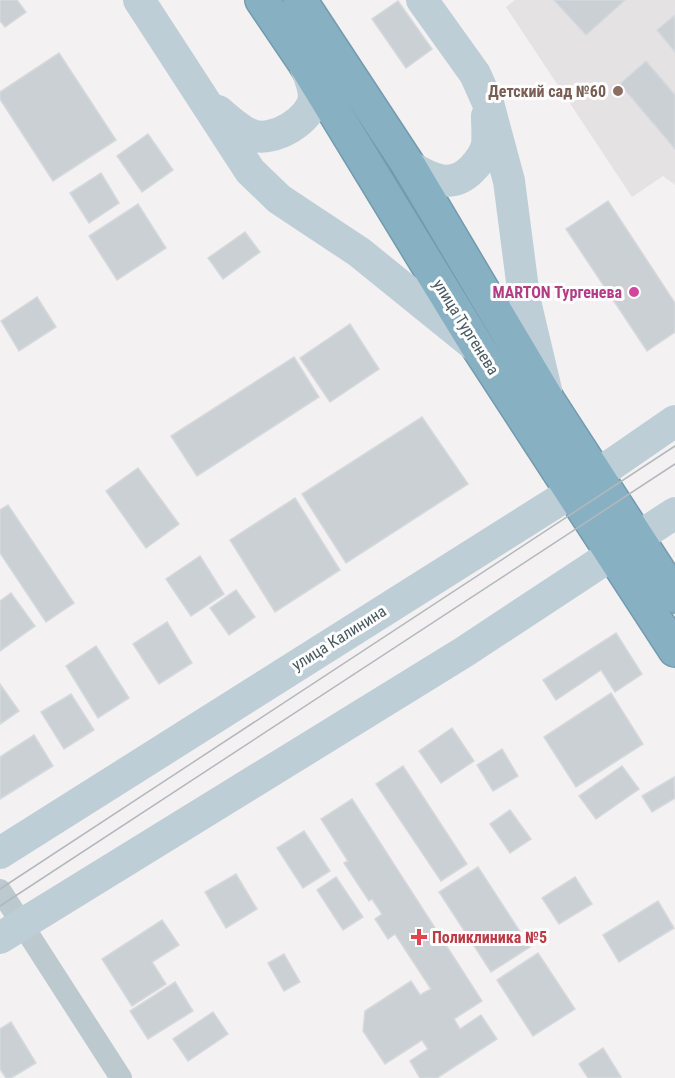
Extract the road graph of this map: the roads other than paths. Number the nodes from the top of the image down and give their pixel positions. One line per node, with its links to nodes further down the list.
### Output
1 (139, 0): 6 (main road)
2 (262, 0): 5 (highway, улица Тургенева)
3 (300, 0): 8 (highway, улица Тургенева)
4 (422, 0): 7 (main road)
5 (304, 62): 6 (main road); 9 (highway, улица Тургенева)
6 (204, 100): 9 (main road)
7 (488, 104): 8 (main road); 10 (main road)
8 (409, 166): 10 (highway, улица Тургенева)
9 (479, 349): 12 (highway, улица Тургенева)
10 (549, 402): 12 (highway, улица Тургенева)
11 (675, 421): 12 (main road, улица Калинина)
12 (584, 484): 14 (highway, улица Тургенева); 17 (main road, улица Калинина)
13 (675, 513): 14 (main road)
14 (625, 547): 15 (highway, улица Тургенева); 16 (highway, улица Тургенева); 19 (main road)
15 (675, 596)
16 (675, 650)
17 (0, 853)
18 (0, 890): 19 (street)
19 (11, 931): 20 (street)
20 (121, 1078)

